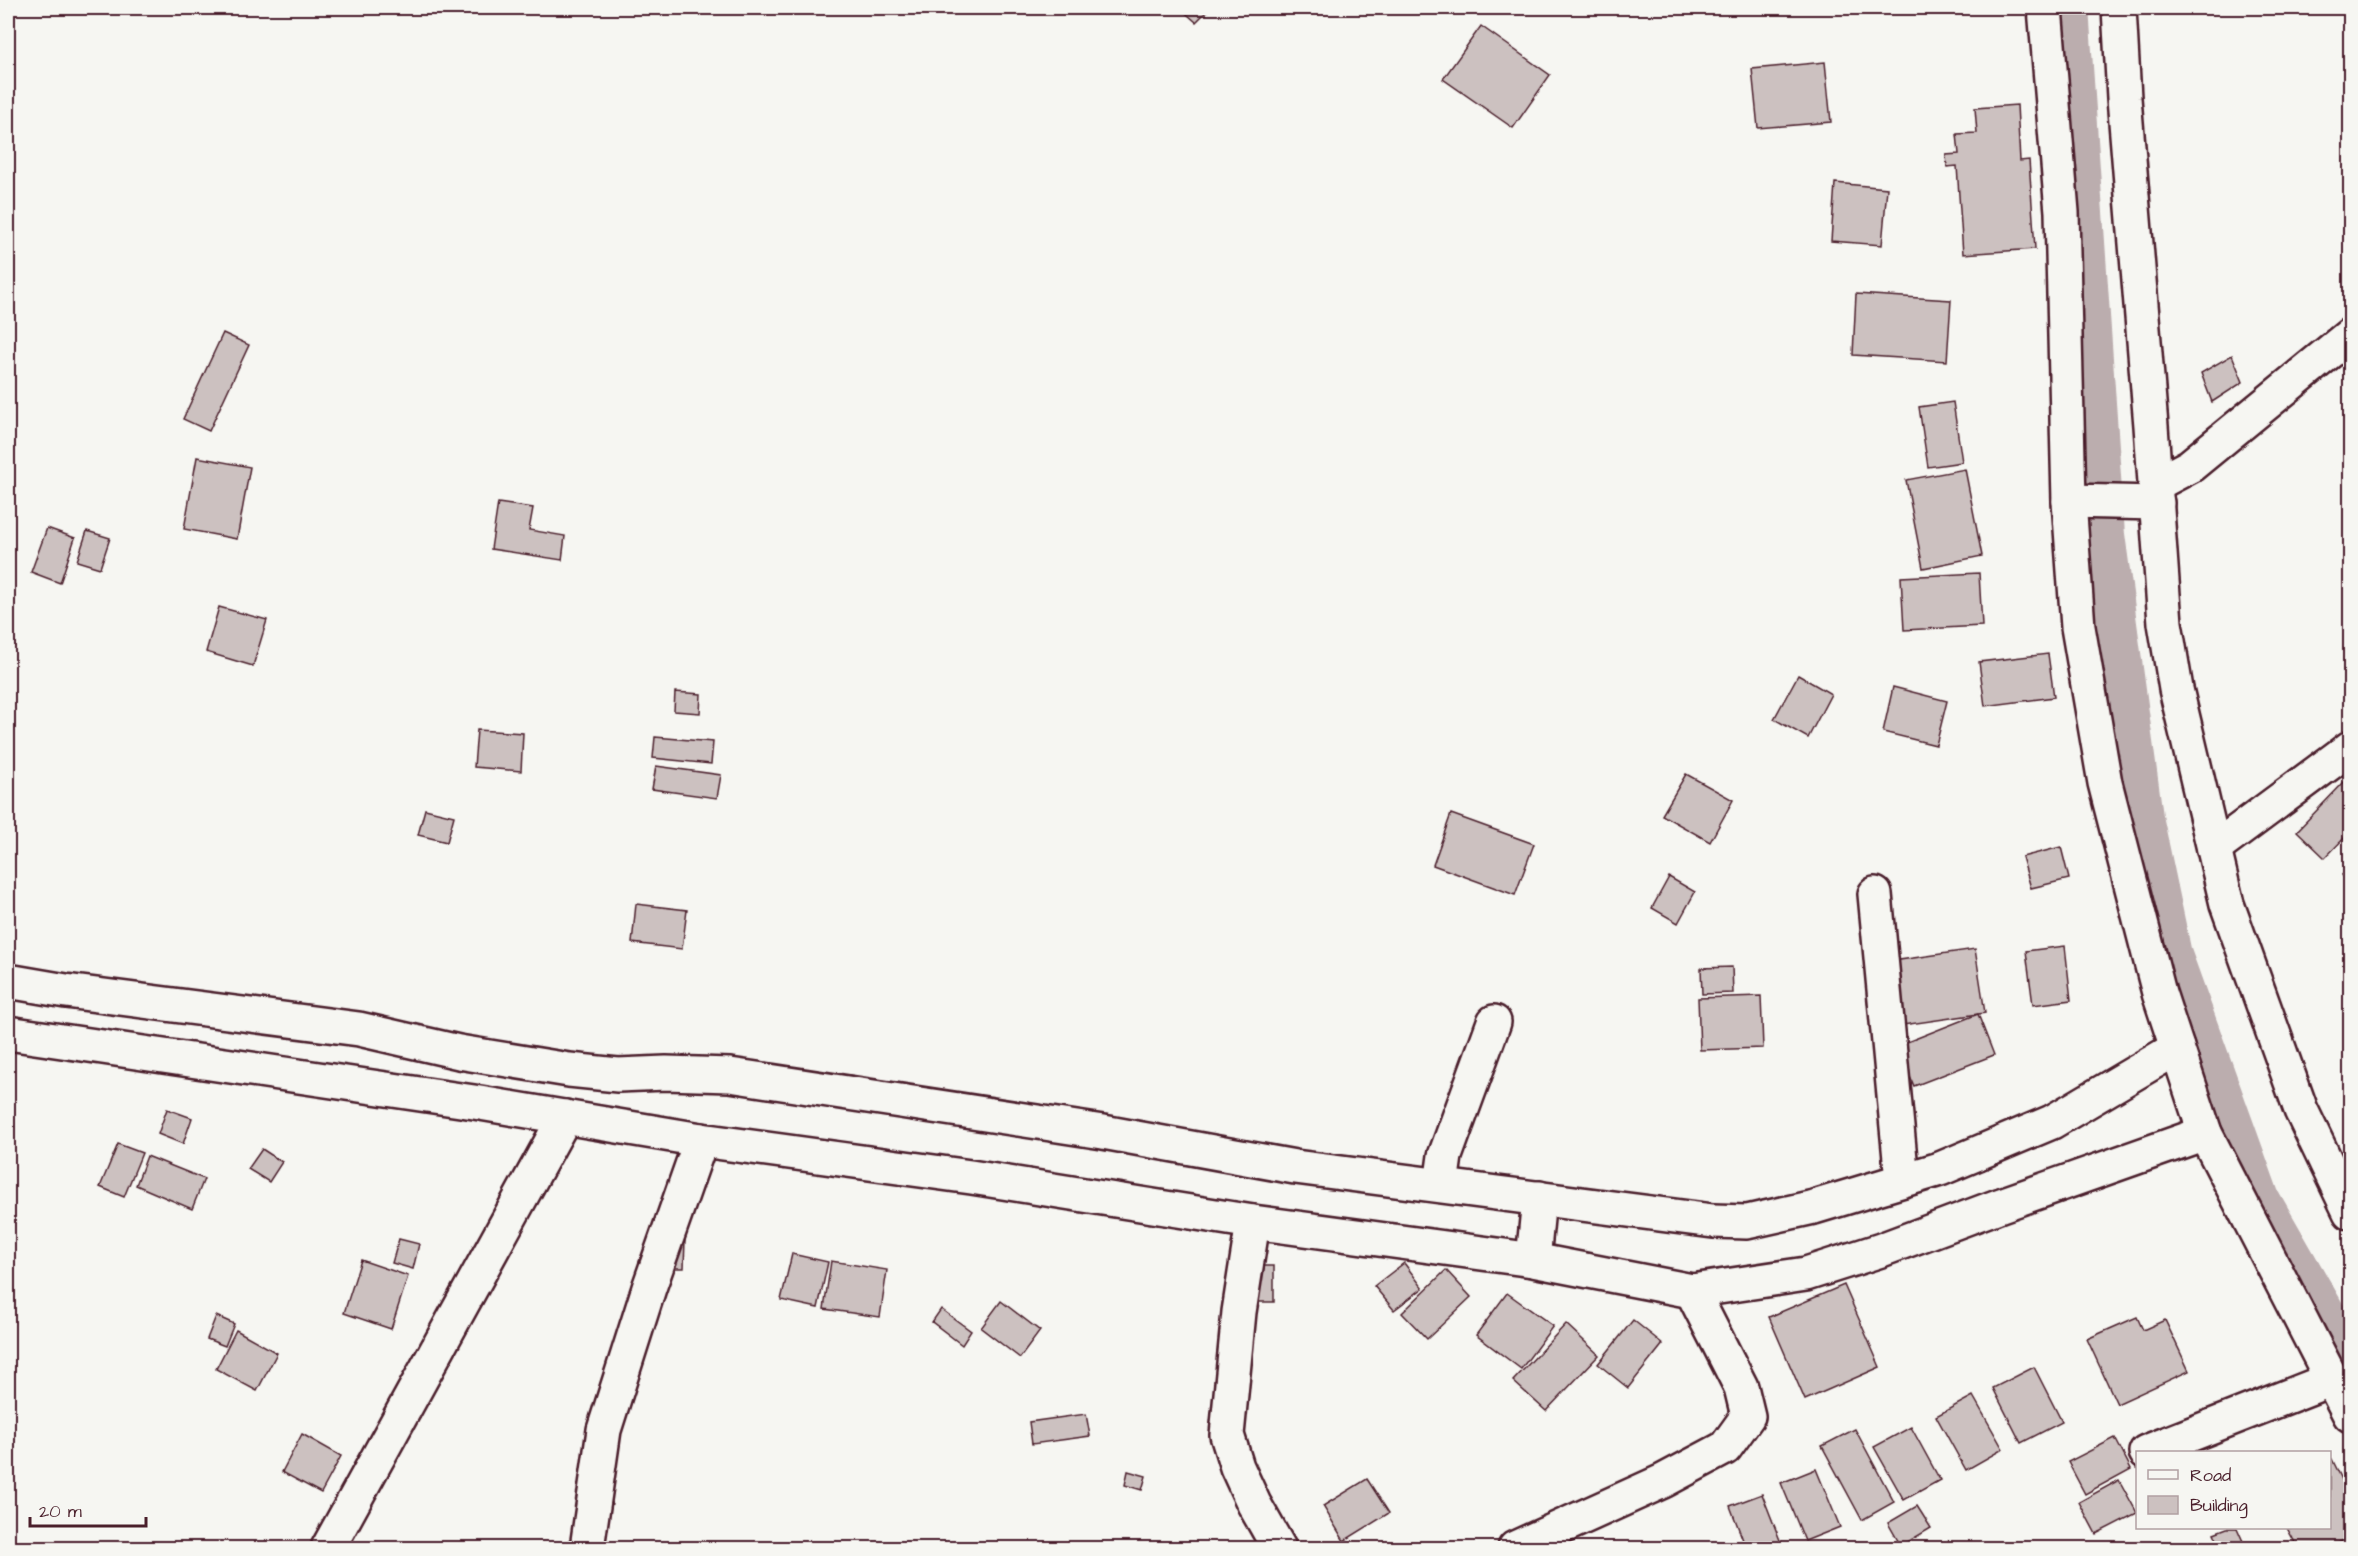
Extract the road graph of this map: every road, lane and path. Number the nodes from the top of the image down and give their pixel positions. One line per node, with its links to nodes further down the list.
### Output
1 (2045, 8): 5 (street)
2 (2119, 8): 4 (street)
3 (2350, 335): 4 (street)
4 (2151, 497): 5 (street); 7 (street)
5 (2076, 502): 12 (street)
6 (2350, 748): 7 (street)
7 (2214, 849): 19 (street)
8 (1875, 894): 16 (street)
9 (8, 981): 17 (street)
10 (1494, 1022): 17 (street)
11 (8, 1033): 13 (street)
12 (2177, 1048): 14 (street); 16 (street)
13 (565, 1117): 15 (street); 26 (street)
14 (2205, 1133): 22 (street); 23 (street)
15 (701, 1140): 20 (street); 27 (street)
16 (1902, 1180): 18 (street)
17 (1441, 1185): 18 (street)
18 (1538, 1203): 21 (street)
19 (2350, 1212)
20 (1253, 1222): 21 (street); 28 (street)
21 (1533, 1255): 22 (street)
22 (1692, 1291): 29 (street)
23 (2332, 1379): 24 (street); 25 (street)
24 (2350, 1415)
25 (2150, 1451)
26 (328, 1548)
27 (587, 1548)
28 (1280, 1548)
29 (1515, 1548)

